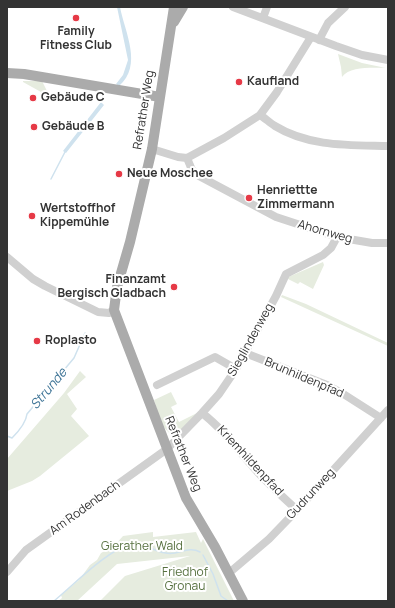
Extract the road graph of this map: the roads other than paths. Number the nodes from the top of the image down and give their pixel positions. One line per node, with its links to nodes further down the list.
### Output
1 (174, 7): 7 (main road, Refrather Weg)
2 (183, 7): 7 (main road)
3 (233, 7): 6 (street)
4 (266, 7): 6 (street)
5 (345, 7): 8 (street)
6 (263, 18): 8 (street)
7 (171, 25): 11 (main road, Refrather Weg)
8 (315, 38): 9 (street); 12 (street)
9 (388, 60)
10 (7, 73): 11 (main road)
11 (160, 97): 14 (main road, Refrather Weg)
12 (260, 115): 13 (street); 15 (street)
13 (388, 146)
14 (152, 148): 15 (street); 19 (main road, Refrather Weg)
15 (187, 158): 16 (street, Ahornweg)
16 (337, 237): 17 (street, Ahornweg); 20 (street, Sieglindenweg)
17 (388, 243)
18 (7, 257): 19 (street)
19 (114, 310): 26 (main road, Refrather Weg)
20 (245, 353): 21 (street, Sieglindenweg); 25 (street, Brunhildenpfad)
21 (236, 369): 22 (street); 24 (street, Sieglindenweg)
22 (157, 385)
23 (388, 410): 25 (street, Gudrunweg)
24 (202, 413): 26 (street, Sieglindenweg); 27 (street, Kriemhildenpfad)
25 (381, 418): 27 (street, Gudrunweg)
26 (167, 449): 28 (street, Am Rodenbach); 29 (main road, Refrather Weg)
27 (297, 510): 29 (street, Gudrunweg)
28 (7, 572)
29 (229, 573): 30 (main road, Refrather Weg)
30 (243, 601)

